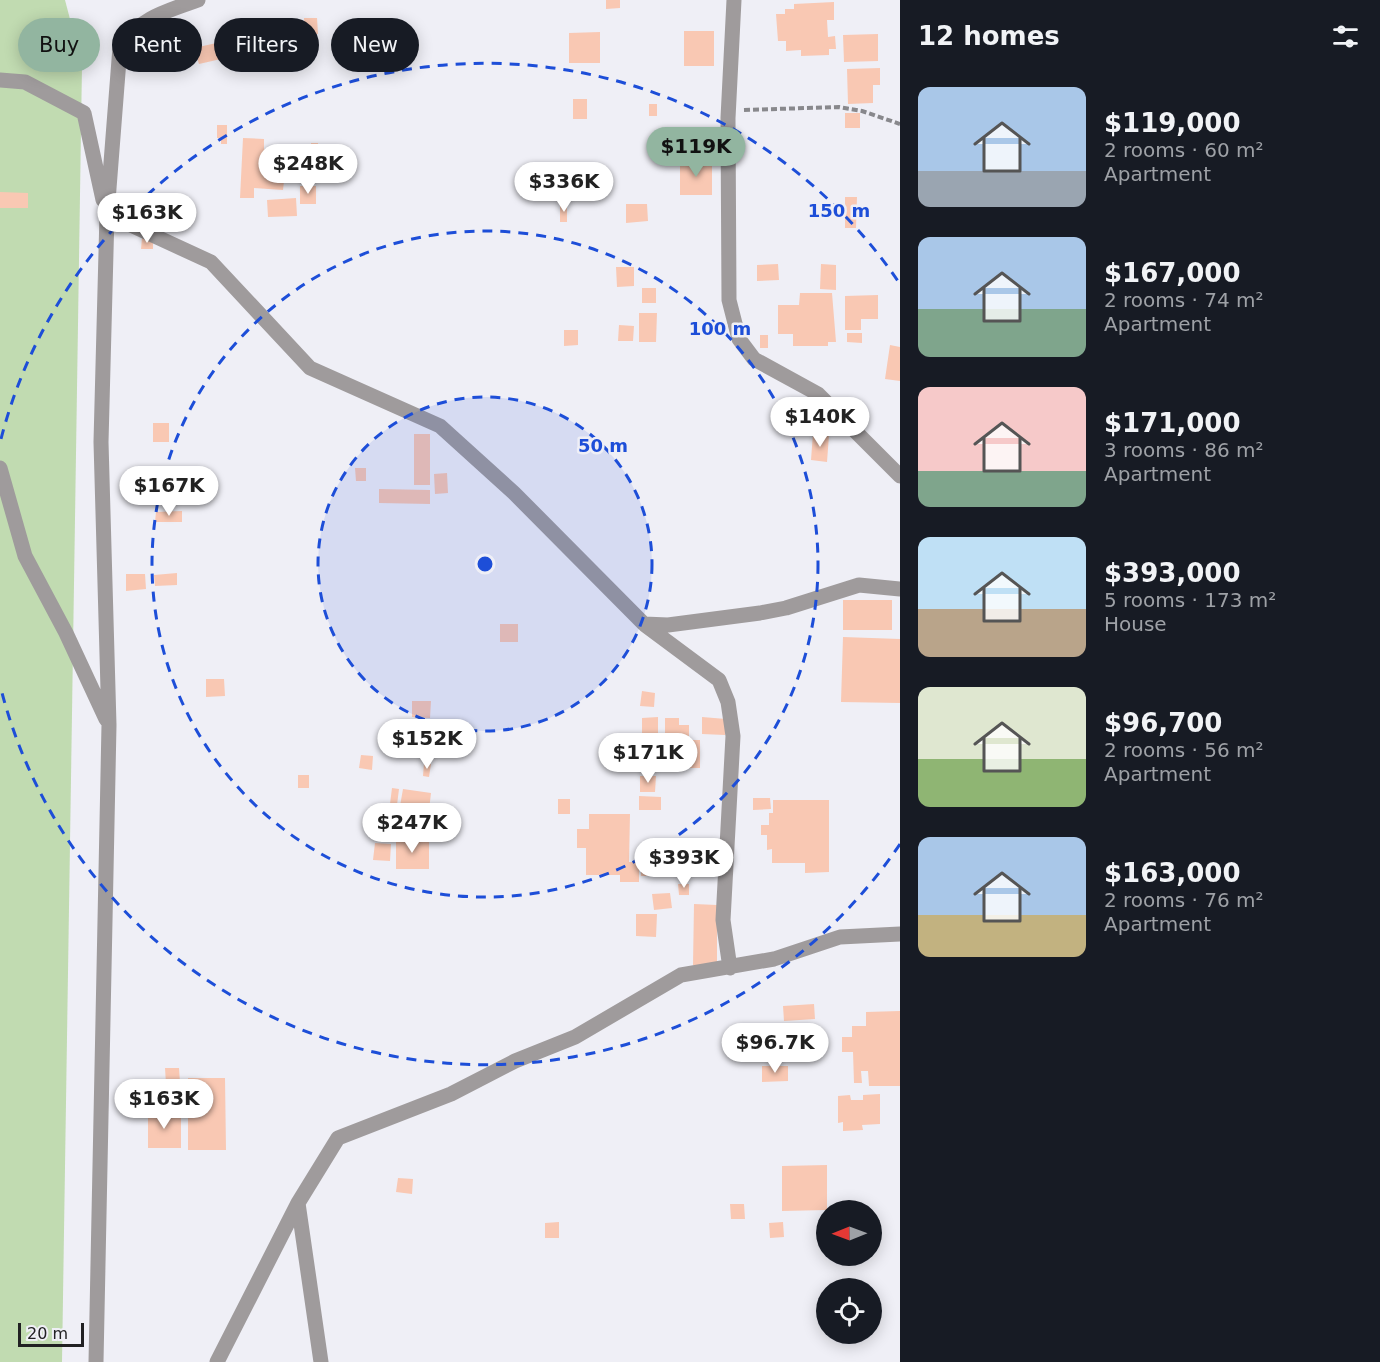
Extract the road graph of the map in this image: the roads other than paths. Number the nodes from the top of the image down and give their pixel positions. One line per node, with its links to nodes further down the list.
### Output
1 (198, 0): 4 (street)
2 (734, 0): 6 (street)
3 (0, 80): 4 (street)
4 (107, 214): 8 (street); 9 (street)
5 (0, 468): 9 (street)
6 (900, 476)
7 (900, 589): 8 (street)
8 (644, 624): 11 (street)
9 (109, 725): 13 (street)
10 (900, 934): 11 (street)
11 (730, 968): 12 (street)
12 (298, 1203): 14 (street); 15 (street)
13 (96, 1362)
14 (217, 1362)
15 (321, 1362)

